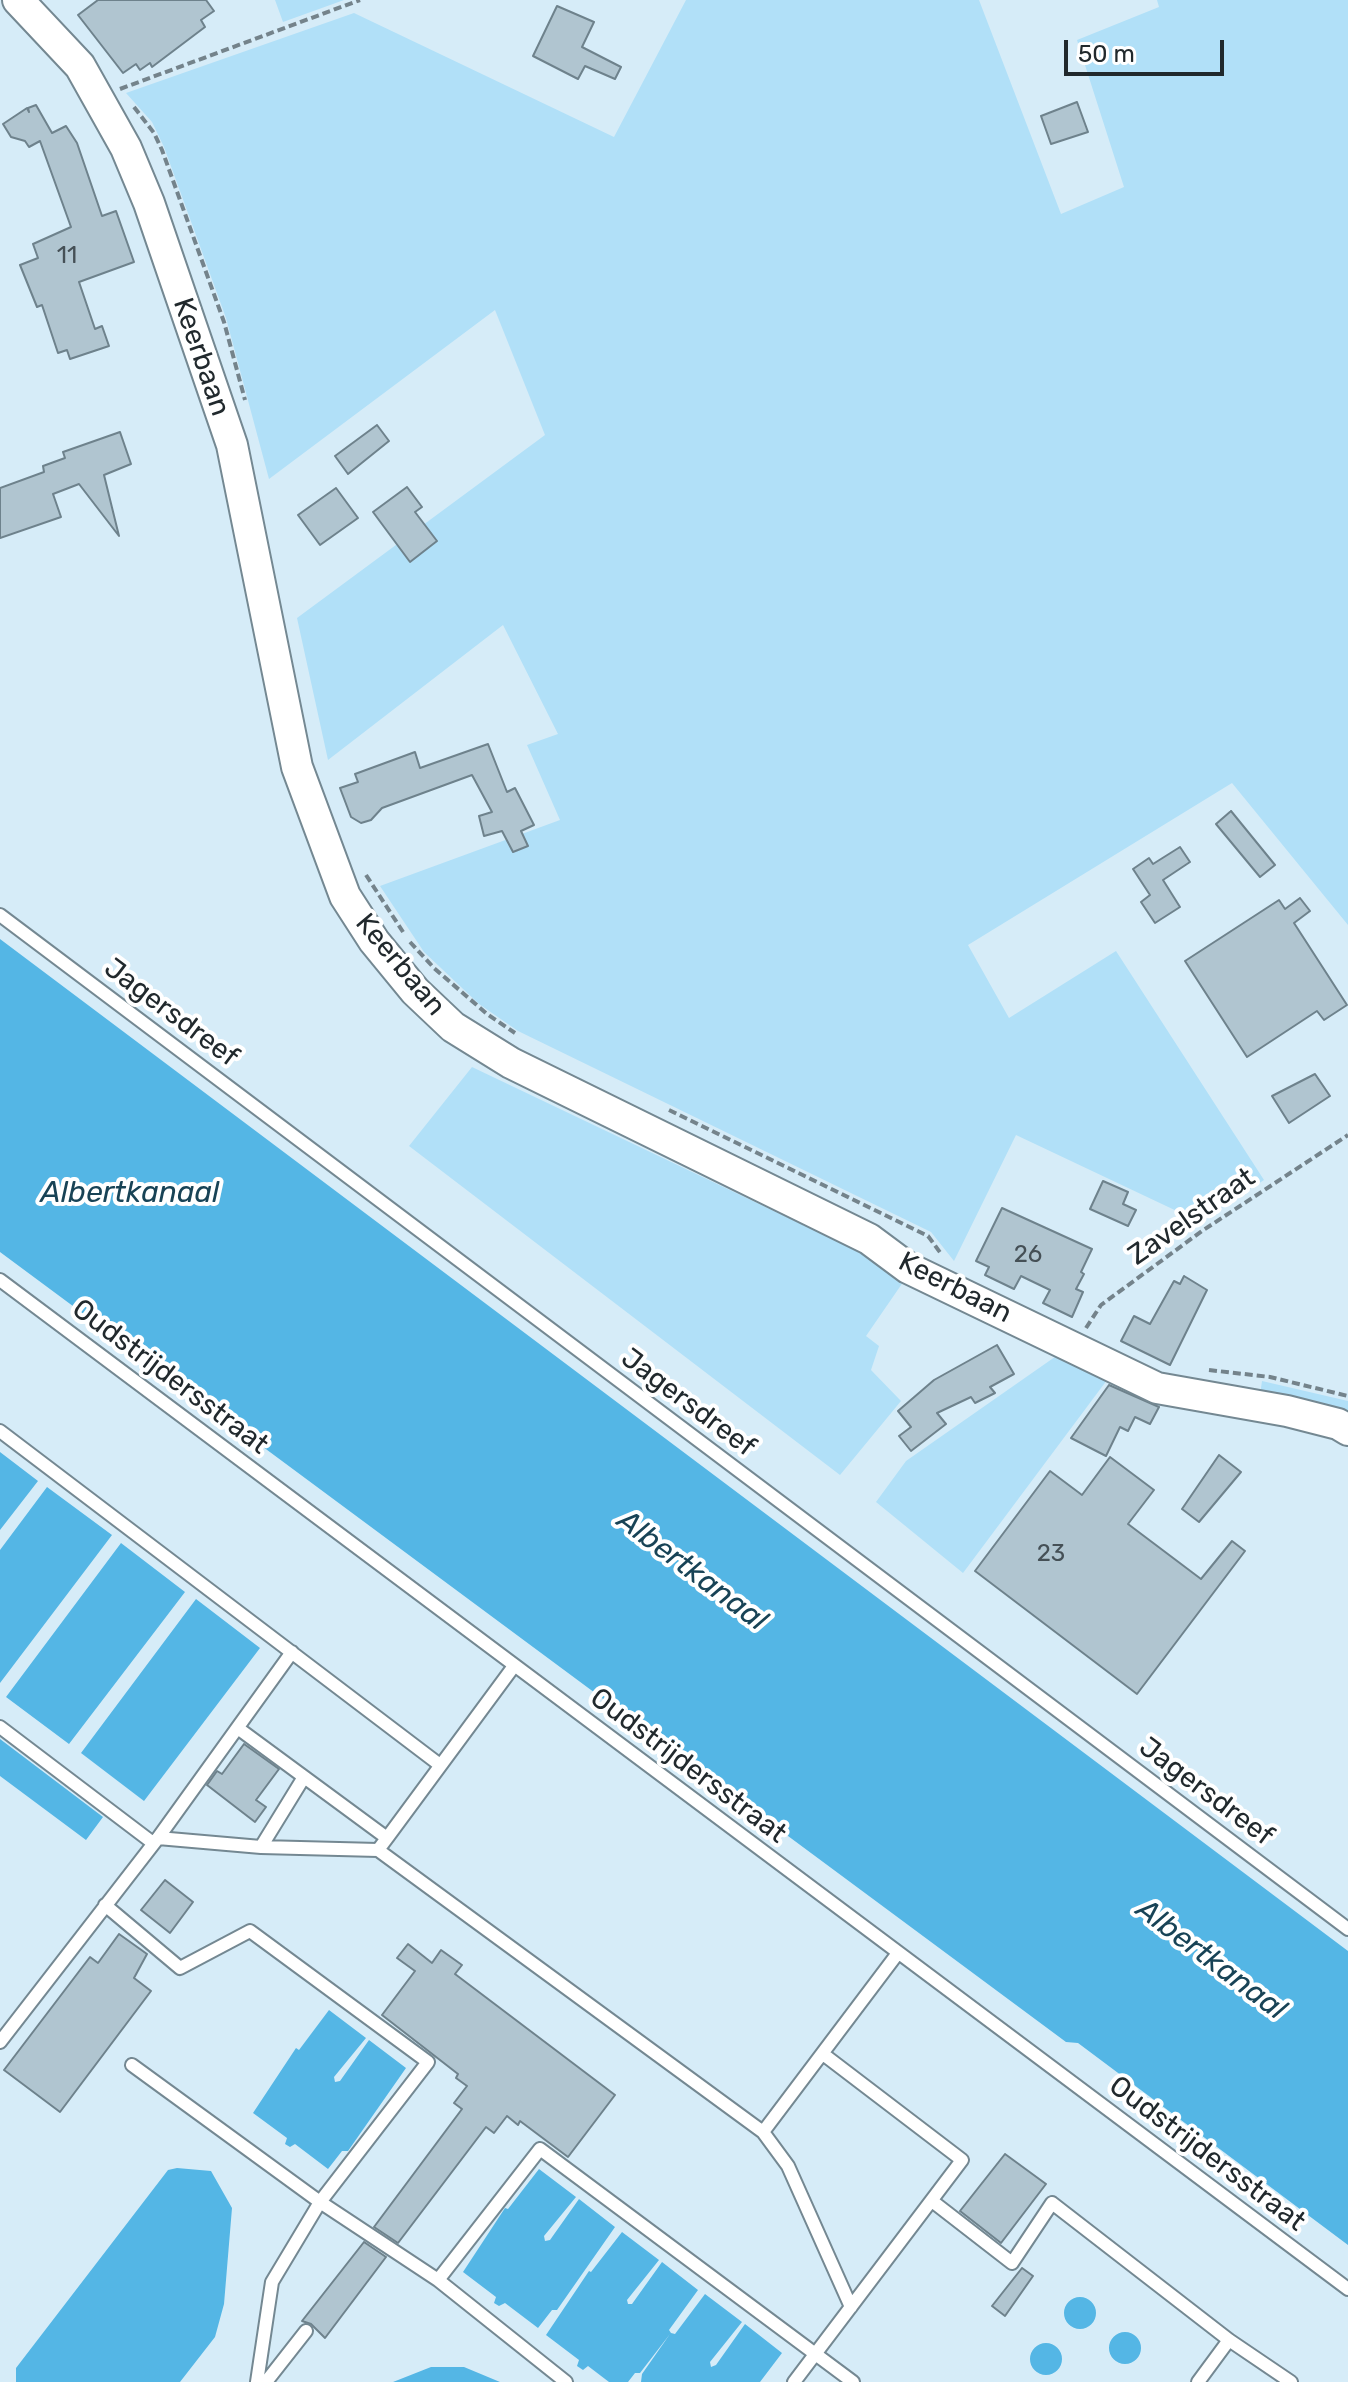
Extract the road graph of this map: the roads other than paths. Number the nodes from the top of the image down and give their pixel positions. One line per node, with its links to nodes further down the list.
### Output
1 (18, 0): 4 (street, Keerbaan)
2 (0, 915): 17 (lane, Jagersdreef)
3 (0, 1280): 7 (lane, Oudstrijdersstraat)
4 (1348, 1430)
5 (0, 1431): 6 (lane)
6 (292, 1652): 9 (lane); 10 (lane)
7 (514, 1666): 10 (lane); 18 (lane, Oudstrijdersstraat)
8 (0, 1727): 13 (lane)
9 (239, 1729): 11 (lane); 13 (lane)
10 (440, 1765): 12 (lane)
11 (304, 1777): 12 (lane); 14 (lane)
12 (387, 1838): 15 (lane)
13 (155, 1840): 14 (lane); 16 (lane)
14 (261, 1847): 15 (lane)
15 (378, 1850): 22 (lane)
16 (105, 1905): 19 (lane); 24 (lane)
17 (1348, 1929)
18 (898, 1953): 20 (lane); 26 (lane, Oudstrijdersstraat)
19 (0, 2042)
20 (823, 2054): 22 (lane); 23 (lane)
21 (132, 2065): 24 (lane)
22 (763, 2132): 27 (lane)
23 (932, 2201): 27 (lane); 29 (lane)
24 (320, 2202): 25 (lane); 31 (lane)
25 (438, 2280): 30 (lane); 33 (lane)
26 (1348, 2289)
27 (851, 2307): 30 (lane)
28 (306, 2331): 32 (lane)
29 (1229, 2340): 36 (lane); 37 (lane)
30 (813, 2352): 34 (lane); 35 (lane)
31 (257, 2382)
32 (266, 2382)
33 (566, 2382)
34 (794, 2382)
35 (853, 2382)
36 (1198, 2382)
37 (1291, 2382)

